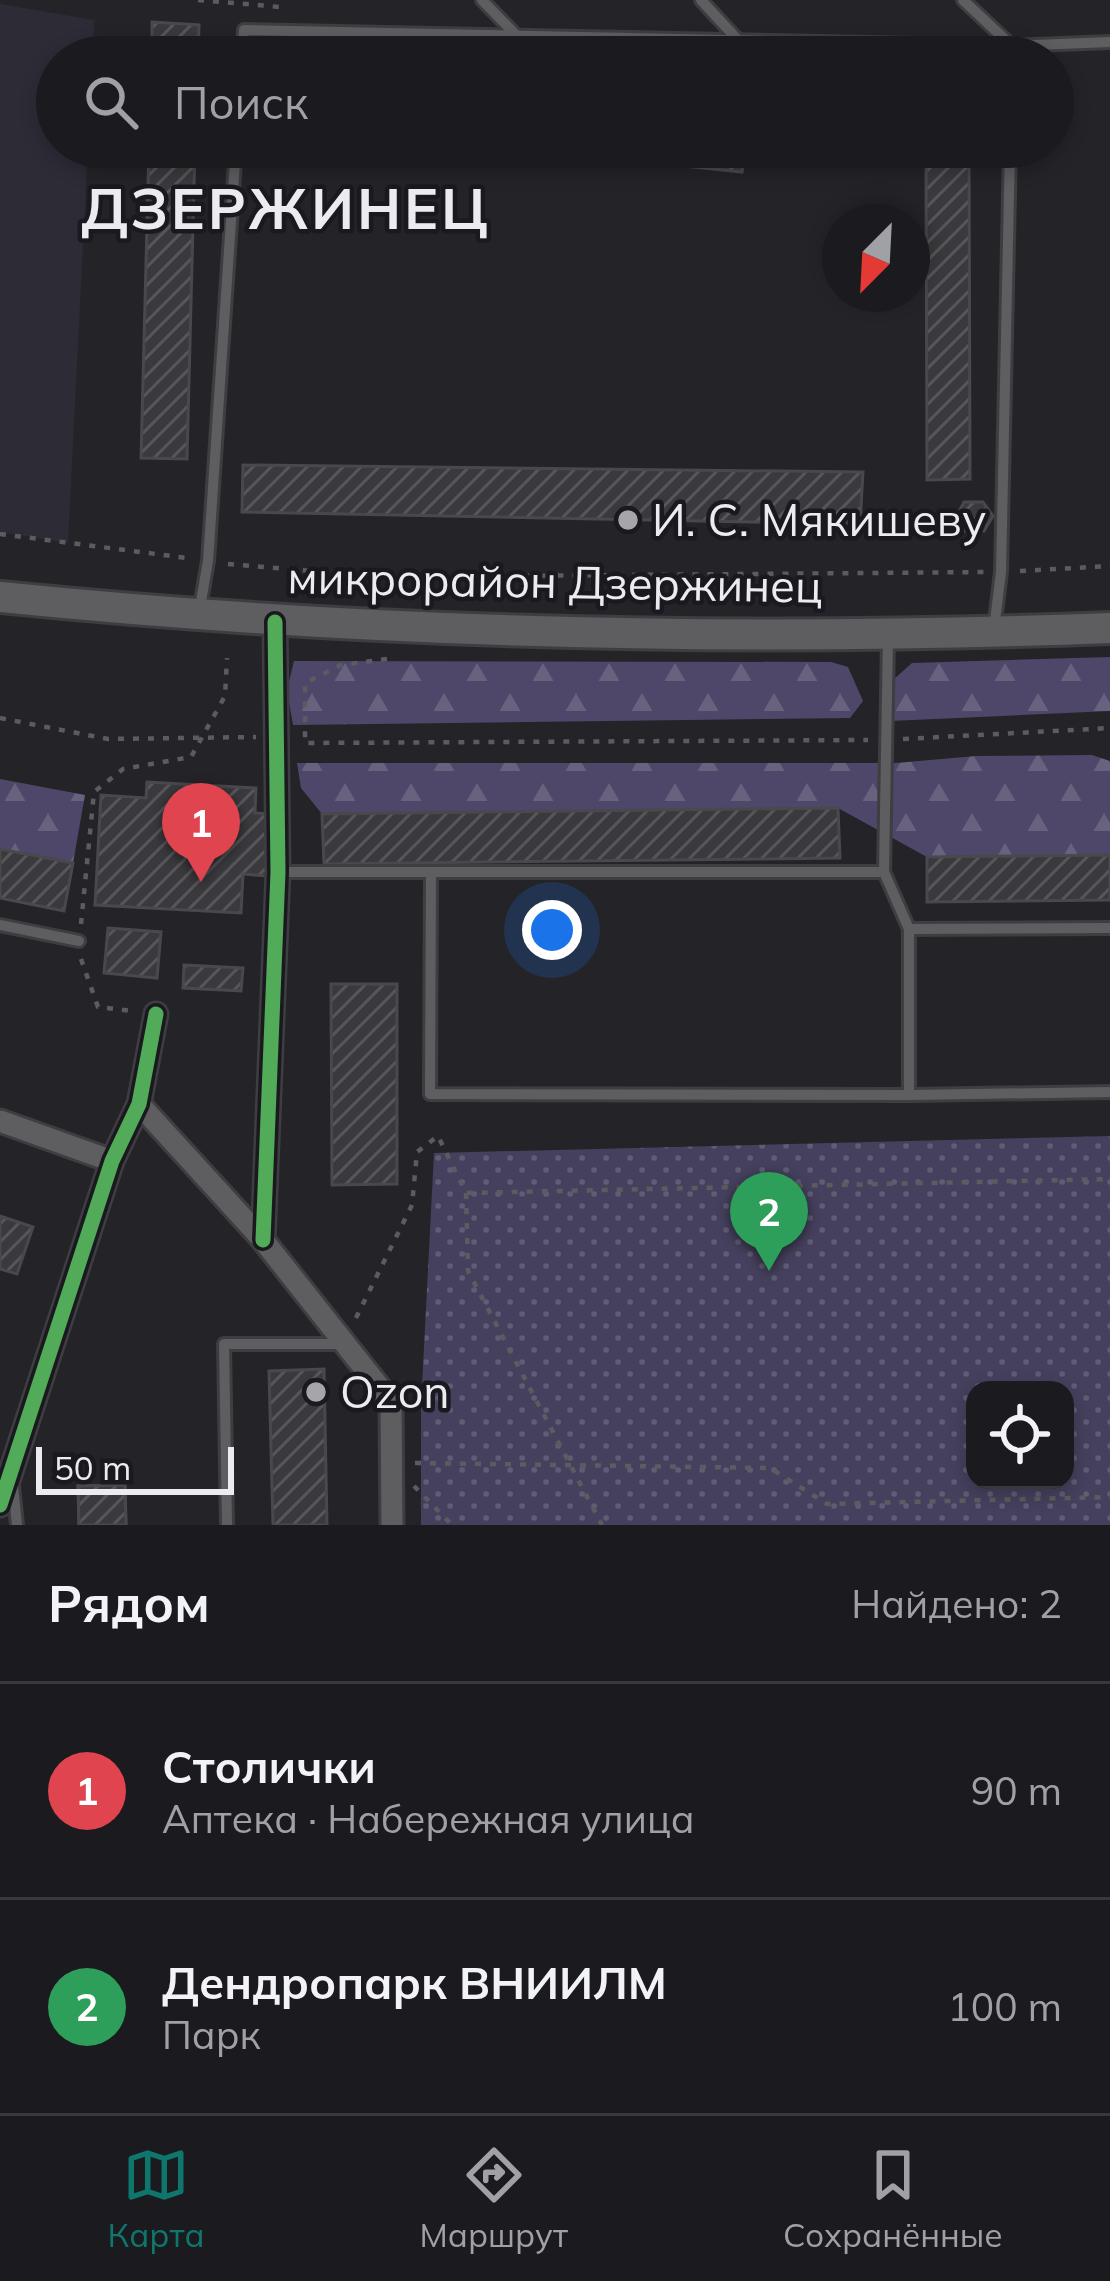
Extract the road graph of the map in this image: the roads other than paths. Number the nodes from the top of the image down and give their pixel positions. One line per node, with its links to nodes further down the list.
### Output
1 (482, 0): 4 (lane)
2 (701, 0): 7 (lane)
3 (963, 0): 8 (lane)
4 (516, 35): 5 (lane); 6 (lane)
5 (244, 36)
6 (560, 36)
7 (734, 36)
8 (998, 36)
9 (1110, 42): 10 (lane)
10 (1074, 45)
11 (235, 168): 14 (lane)
12 (1010, 168): 17 (lane)
13 (0, 597): 14 (main road, микрорайон Дзержинец)
14 (199, 617): 15 (main road, микрорайон Дзержинец)
15 (275, 622): 18 (main road, микрорайон Дзержинец); 19 (street)
16 (1110, 628): 17 (main road, микрорайон Дзержинец)
17 (994, 632): 18 (main road, микрорайон Дзержинец)
18 (888, 633): 21 (lane)
19 (278, 872): 20 (lane); 32 (street)
20 (430, 872): 21 (lane); 28 (lane)
21 (884, 872): 23 (lane)
22 (0, 925): 25 (lane)
23 (909, 928): 24 (lane); 28 (lane)
24 (1110, 928)
25 (79, 940)
26 (155, 1014): 29 (street)
27 (1110, 1091): 28 (lane)
28 (909, 1095)
29 (139, 1104): 31 (street); 32 (street)
30 (0, 1121): 31 (street)
31 (112, 1161): 34 (street)
32 (263, 1240): 33 (street)
33 (344, 1344): 37 (lane); 38 (street)
34 (12, 1471): 35 (street); 36 (lane)
35 (0, 1504)
36 (17, 1525)
37 (227, 1525)
38 (392, 1525)

